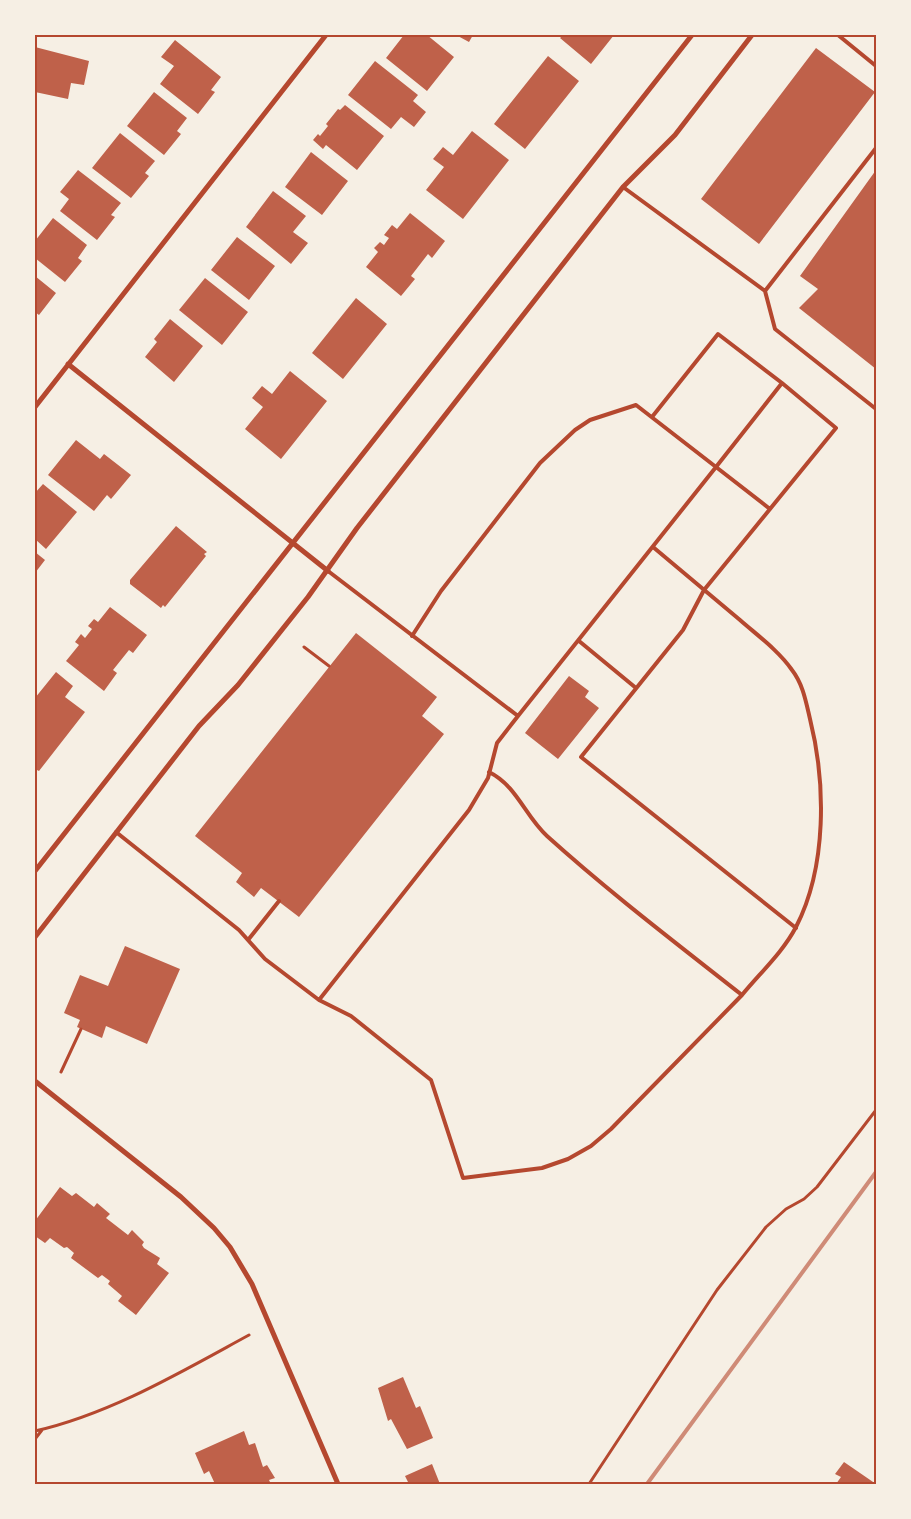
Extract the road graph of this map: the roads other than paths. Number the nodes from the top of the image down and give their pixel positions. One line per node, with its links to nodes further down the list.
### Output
1 (326, 35): 9 (street)
2 (692, 35): 16 (street)
3 (752, 35): 7 (street)
4 (838, 35): 5 (lane)
5 (876, 66)
6 (876, 148): 8 (lane)
7 (623, 187): 8 (lane); 18 (street)
8 (765, 290): 12 (lane)
9 (68, 364): 11 (street); 16 (street)
10 (782, 383): 13 (lane); 14 (lane); 15 (lane)
11 (35, 407)
12 (876, 409)
13 (652, 417): 14 (lane); 20 (lane)
14 (716, 467): 15 (lane); 17 (lane)
15 (770, 509): 19 (lane)
16 (294, 544): 18 (street); 26 (street)
17 (653, 547): 19 (lane); 21 (lane)
18 (328, 571): 20 (lane); 25 (street)
19 (704, 590): 22 (lane); 28 (lane)
20 (412, 636): 23 (lane)
21 (579, 641): 22 (lane); 23 (lane)
22 (636, 688): 28 (lane)
23 (518, 716): 24 (lane)
24 (489, 772): 31 (lane); 32 (lane)
25 (116, 832): 29 (street); 30 (lane)
26 (35, 870)
27 (279, 901): 30 (lane)
28 (796, 928): 31 (lane)
29 (35, 937)
30 (248, 940): 32 (lane)
31 (742, 995): 32 (lane)
32 (319, 1000)
33 (35, 1082): 34 (street)
34 (338, 1484)

